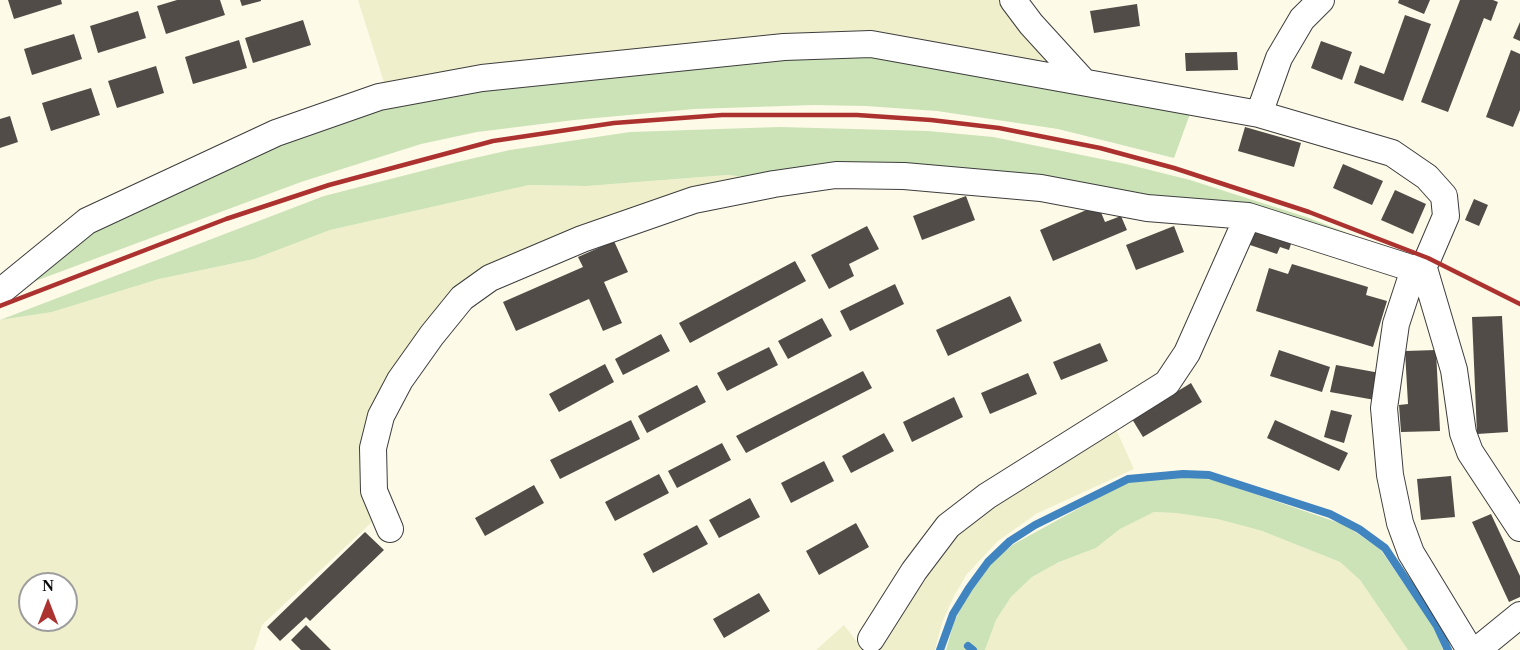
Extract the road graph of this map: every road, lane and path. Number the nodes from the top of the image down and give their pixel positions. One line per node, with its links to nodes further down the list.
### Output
1 (1013, 0): 3 (street)
2 (1321, 0): 4 (street)
3 (1083, 81): 4 (street); 7 (street)
4 (1259, 114): 6 (street)
5 (1248, 216): 6 (street); 9 (street); 11 (street)
6 (1419, 267): 8 (street); 12 (street)
7 (0, 292)
8 (1520, 528)
9 (390, 529)
10 (1520, 615): 13 (street)
11 (871, 639)
12 (1470, 650)
13 (1477, 650)

